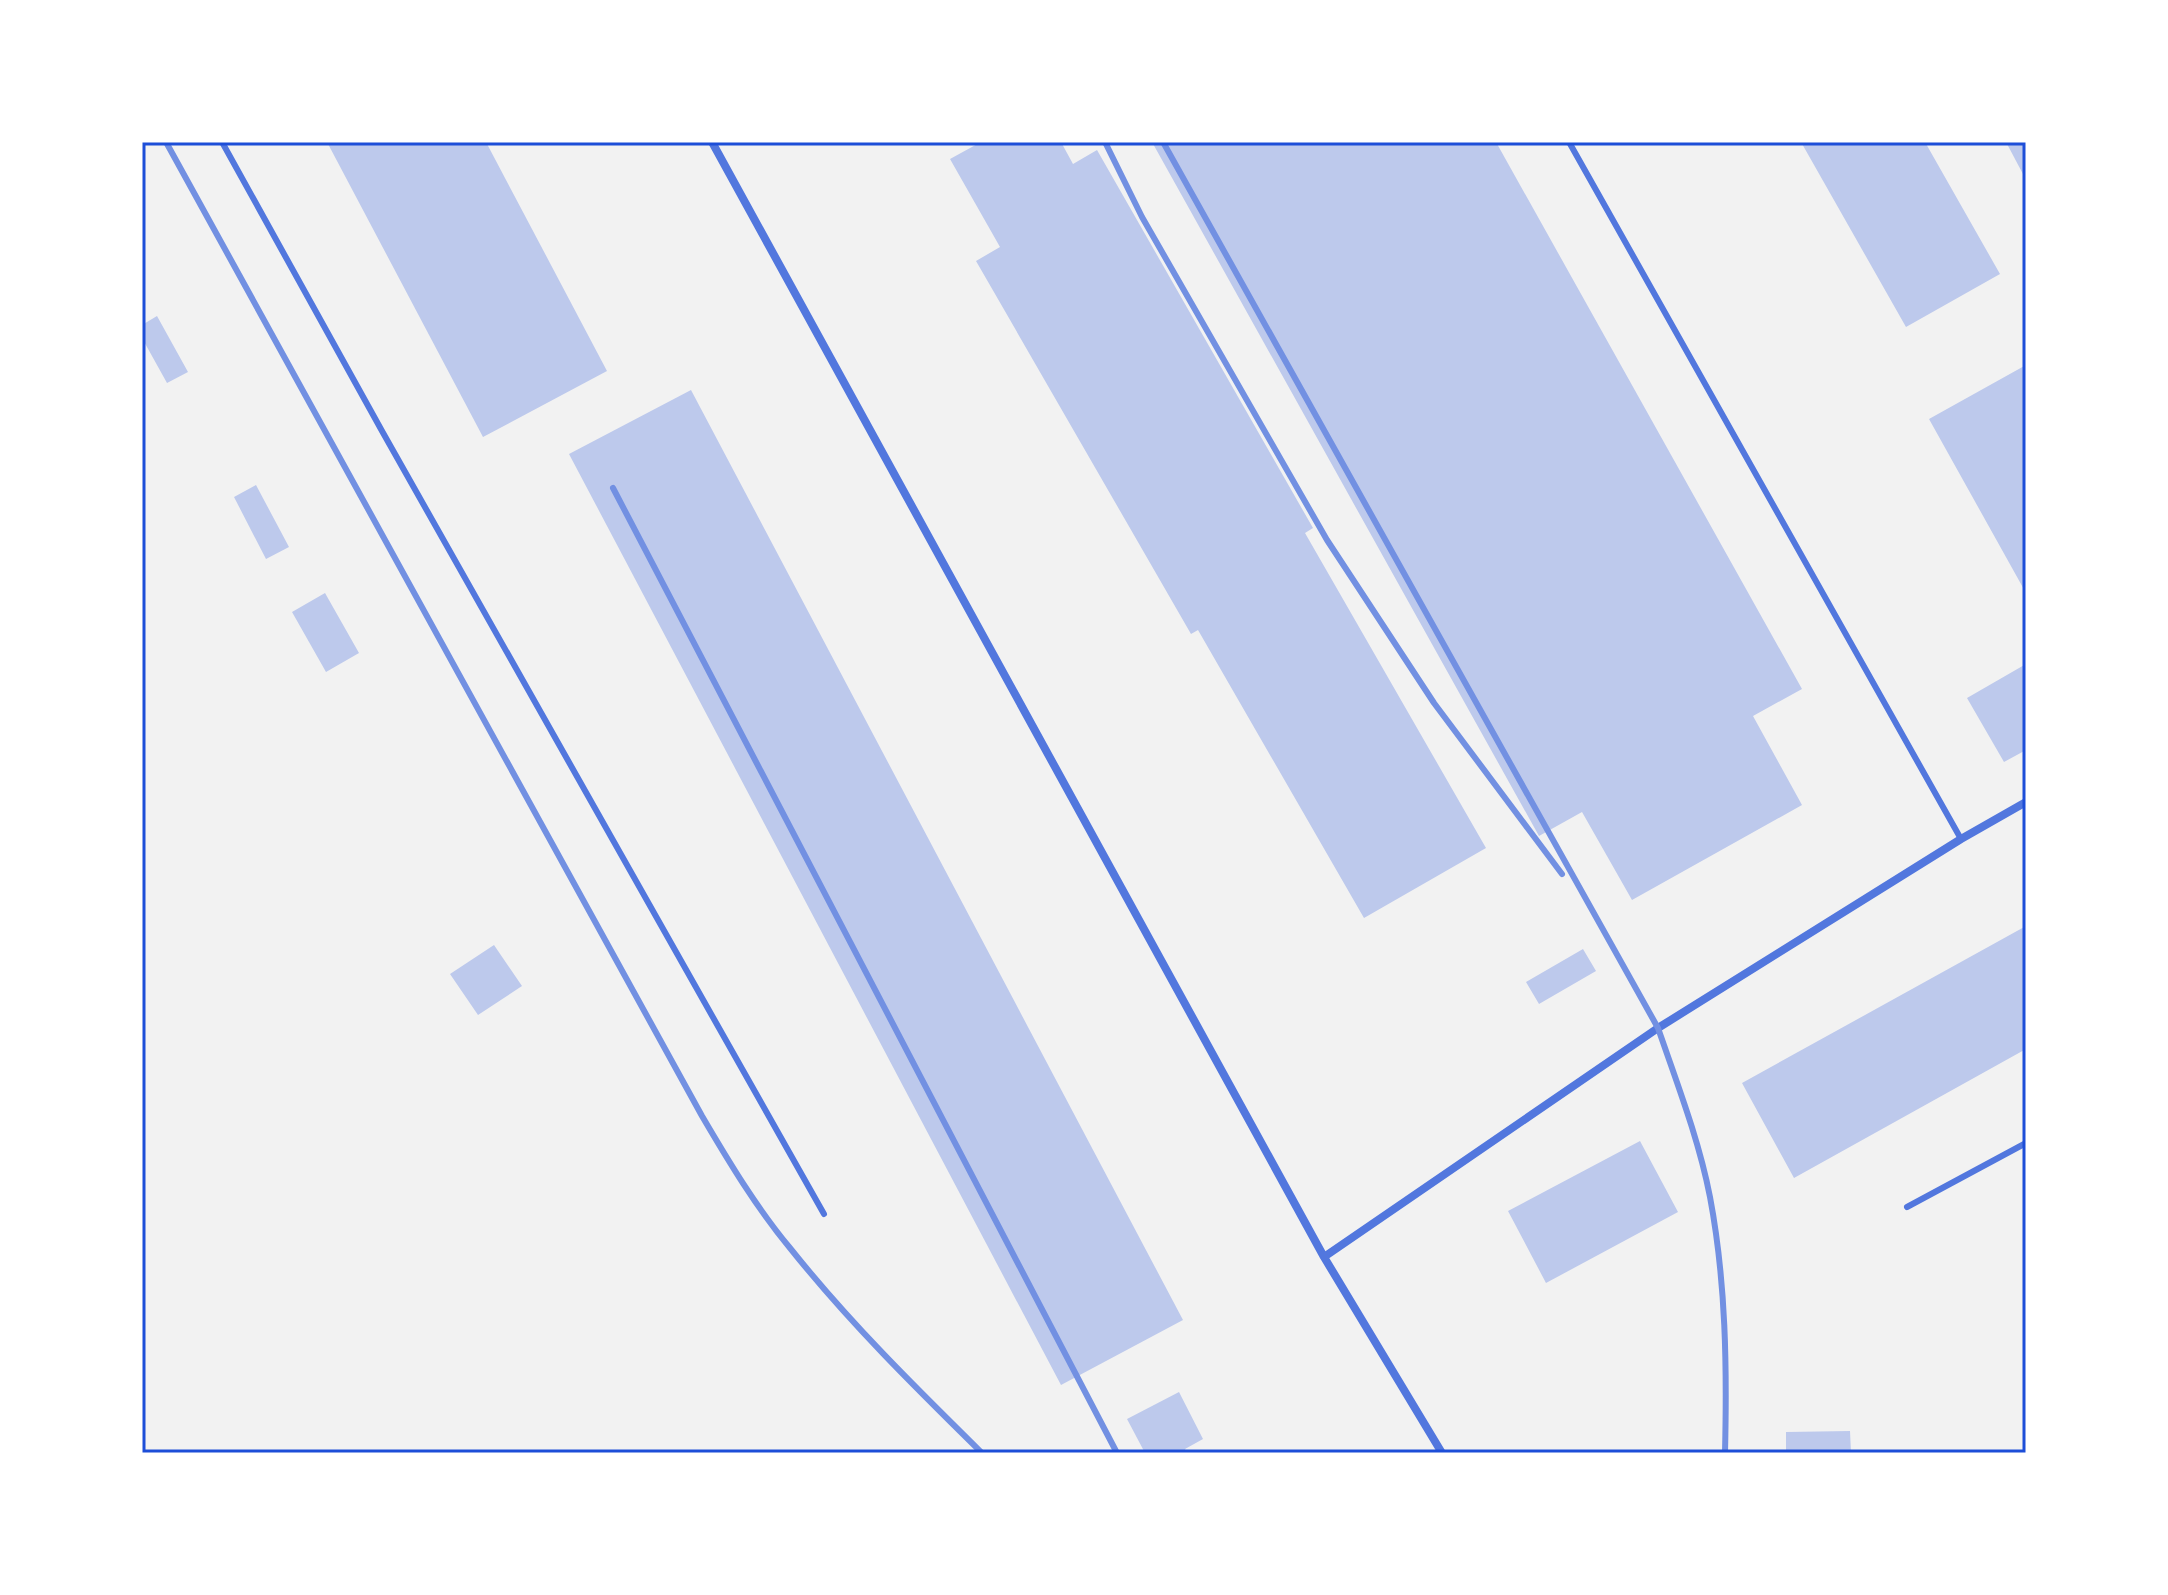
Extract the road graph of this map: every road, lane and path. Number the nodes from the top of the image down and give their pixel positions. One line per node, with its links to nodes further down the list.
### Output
1 (222, 142): 8 (lane)
2 (712, 142): 9 (street)
3 (1569, 142): 5 (lane)
4 (2026, 802): 5 (street)
5 (1961, 839): 9 (street)
6 (2026, 1143): 7 (lane)
7 (1907, 1207)
8 (824, 1214)
9 (1324, 1257): 10 (street)
10 (1442, 1453)

